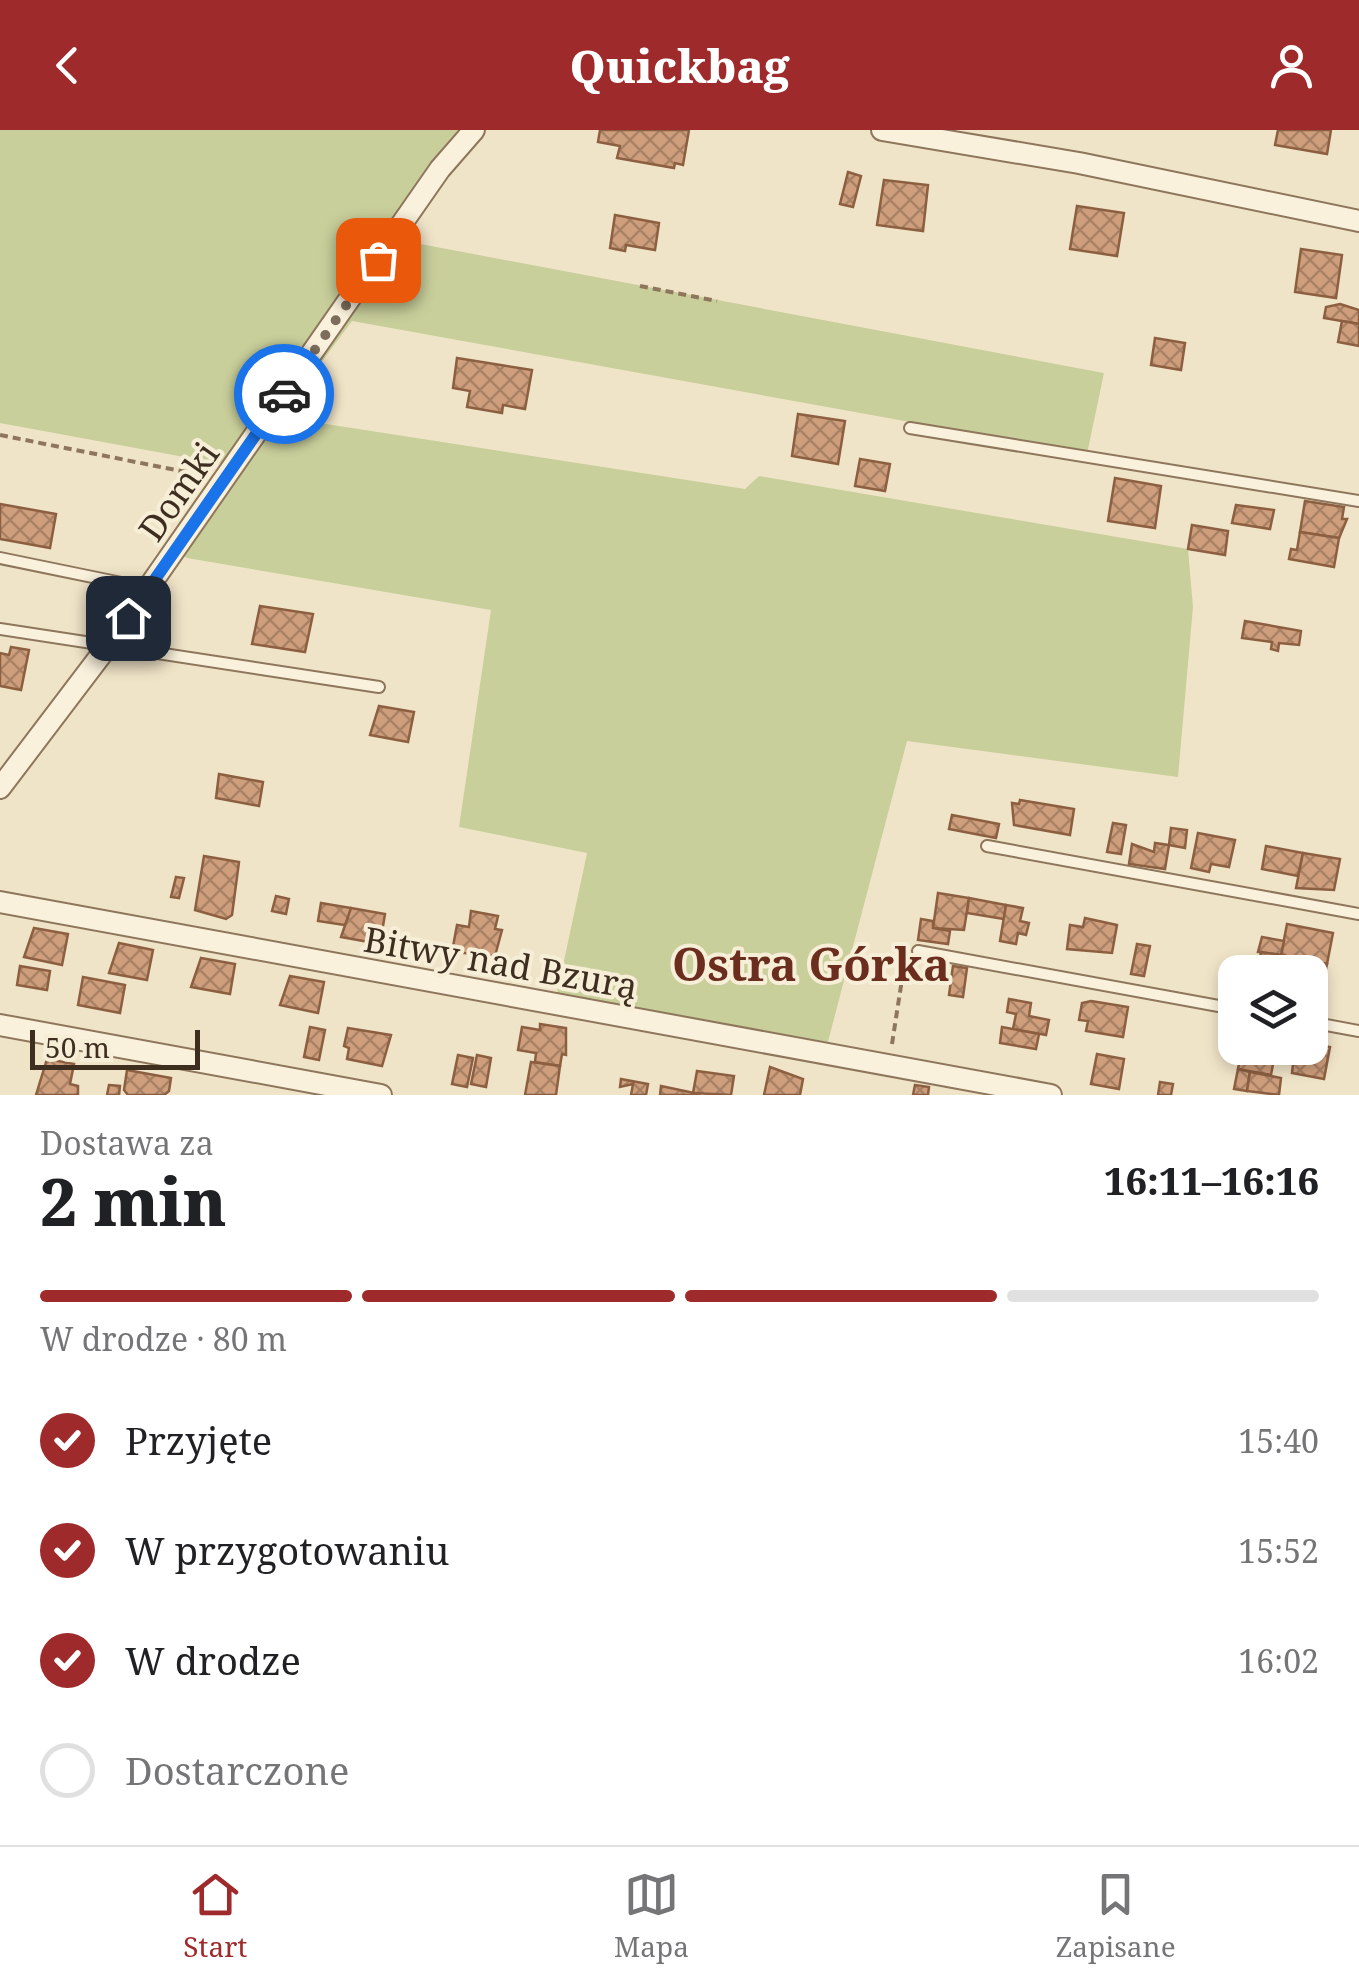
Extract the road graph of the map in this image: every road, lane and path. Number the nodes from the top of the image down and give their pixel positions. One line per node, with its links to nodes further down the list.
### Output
1 (474, 130): 8 (street, Domki)
2 (882, 130): 3 (street)
3 (1359, 221)
4 (640, 286): 5 (path)
5 (717, 300)
6 (910, 428): 9 (lane)
7 (0, 435): 8 (path)
8 (225, 480): 11 (street, Domki)
9 (1359, 501)
10 (0, 558): 11 (lane)
11 (149, 589): 13 (street, Domki)
12 (0, 629): 13 (lane)
13 (108, 648): 14 (lane); 15 (street, Domki)
14 (379, 687)
15 (0, 788)
16 (987, 846): 18 (lane)
17 (0, 902): 24 (street, Bitwy nad Bzurą)
18 (1359, 914)
19 (918, 951): 20 (lane); 24 (path)
20 (1218, 1006)
21 (0, 1025): 25 (street)
22 (1328, 1025): 23 (lane)
23 (1359, 1031)
24 (889, 1064): 26 (street, Bitwy nad Bzurą)
25 (381, 1095)
26 (1050, 1095)

